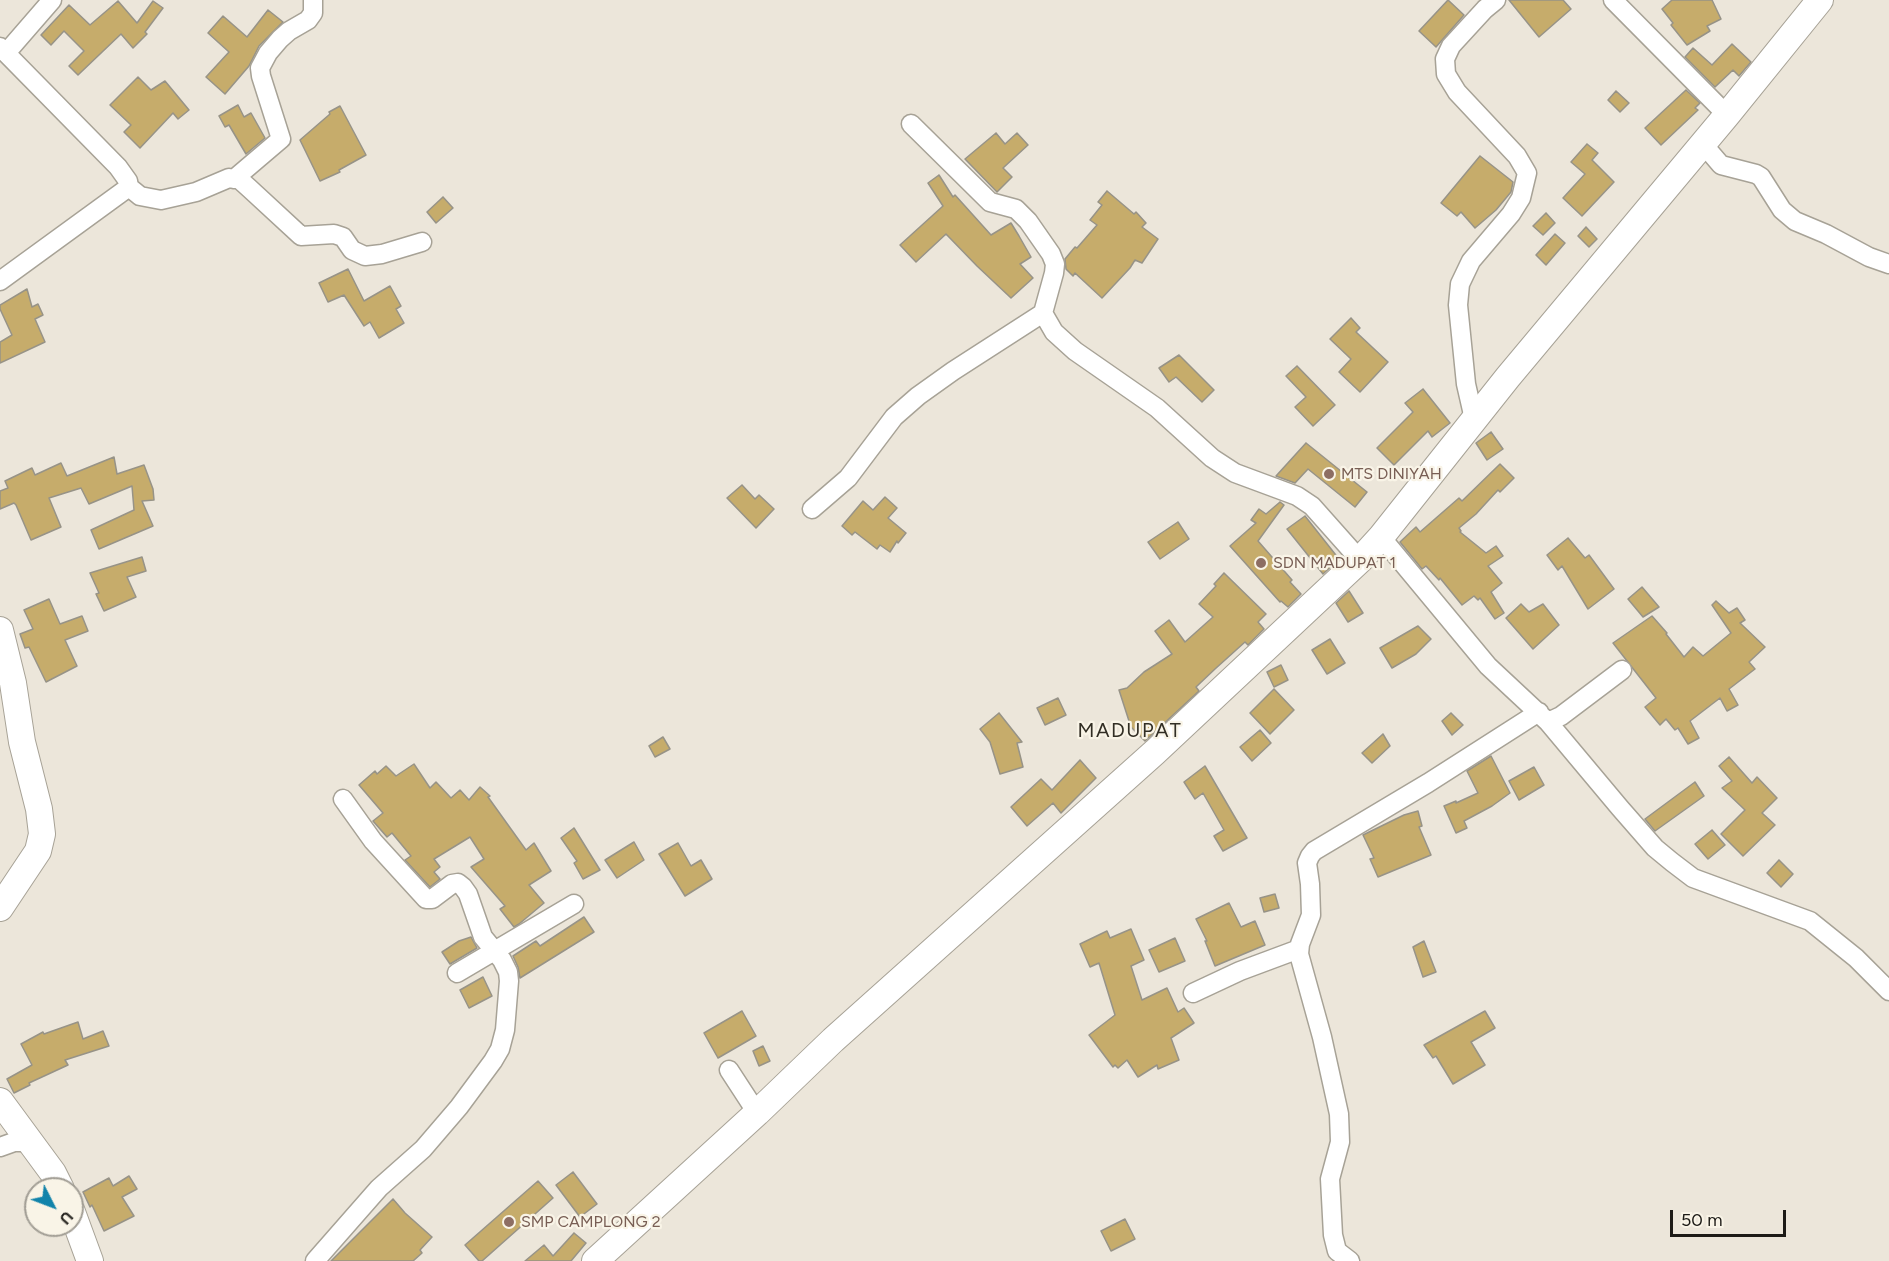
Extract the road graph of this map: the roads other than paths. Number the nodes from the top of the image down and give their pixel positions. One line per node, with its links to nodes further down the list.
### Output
1 (52, 0): 6 (street)
2 (313, 0): 10 (street)
3 (1613, 0): 7 (street)
4 (1820, 0): 7 (street)
5 (1486, 3): 16 (street)
6 (3, 50): 11 (street)
7 (1728, 115): 9 (street)
8 (911, 124): 15 (street)
9 (1703, 144): 13 (street); 16 (street)
10 (234, 179): 11 (street); 12 (street)
11 (129, 187): 14 (street)
12 (423, 242)
13 (1889, 264)
14 (0, 281)
15 (1043, 313): 17 (street); 19 (street)
16 (1474, 419): 18 (street)
17 (812, 508)
18 (1381, 537): 19 (street); 22 (street)
19 (1360, 560): 33 (street)
20 (0, 630): 25 (street)
21 (1622, 670): 22 (street)
22 (1544, 717): 26 (street); 29 (street)
23 (343, 800): 27 (street)
24 (574, 904): 27 (street)
25 (0, 908)
26 (1299, 949): 30 (street); 41 (street)
27 (495, 952): 28 (street); 39 (street)
28 (457, 973)
29 (1889, 991)
30 (1192, 993)
31 (729, 1070): 33 (street)
32 (0, 1101): 34 (street)
33 (757, 1113): 40 (street)
34 (30, 1142): 35 (street); 36 (street)
35 (0, 1147)
36 (55, 1177)
37 (81, 1237): 38 (street)
38 (90, 1261)
39 (315, 1261)
40 (595, 1261)
41 (1350, 1261)

